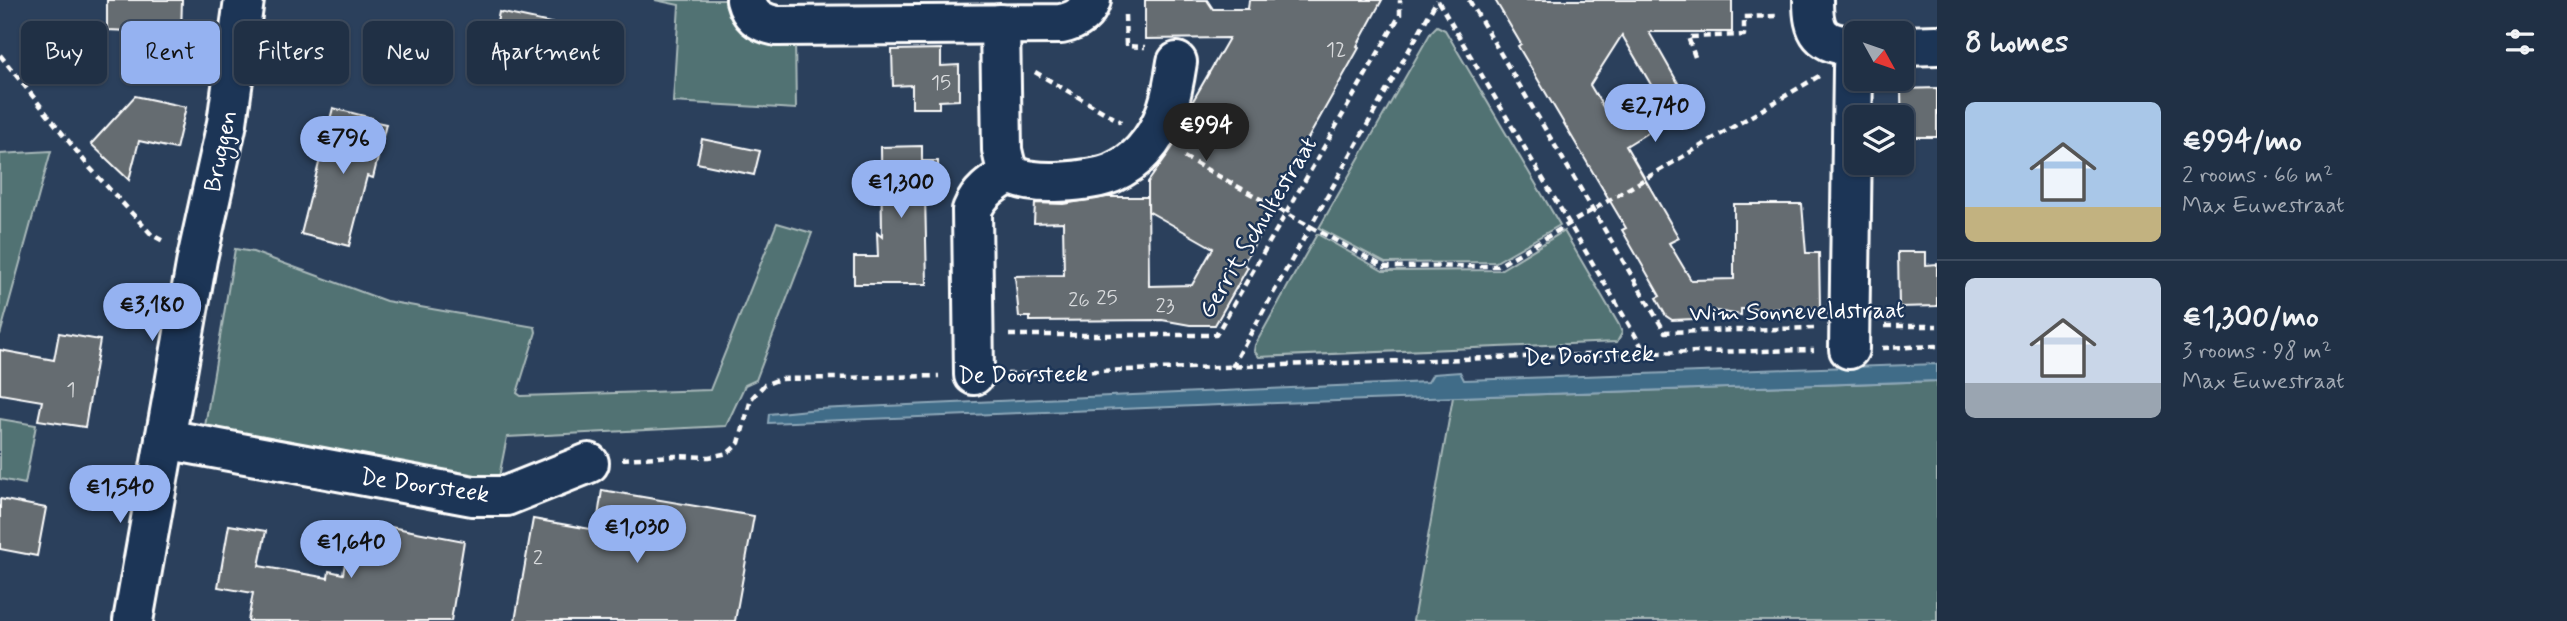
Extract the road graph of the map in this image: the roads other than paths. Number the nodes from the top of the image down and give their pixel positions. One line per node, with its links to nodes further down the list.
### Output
1 (244, 0): 14 (street, Bruggen)
2 (746, 0): 5 (street)
3 (1108, 6): 5 (street)
4 (1813, 7): 8 (street)
5 (1000, 38): 11 (street)
6 (1937, 45): 7 (street)
7 (1914, 46)
8 (1844, 49)
9 (1177, 62): 11 (street)
10 (1854, 91): 12 (street)
11 (1010, 173): 13 (street)
12 (1849, 338)
13 (974, 375)
14 (165, 439): 15 (street, De Doorsteek); 16 (street, Bruggen)
15 (589, 463)
16 (133, 621)

